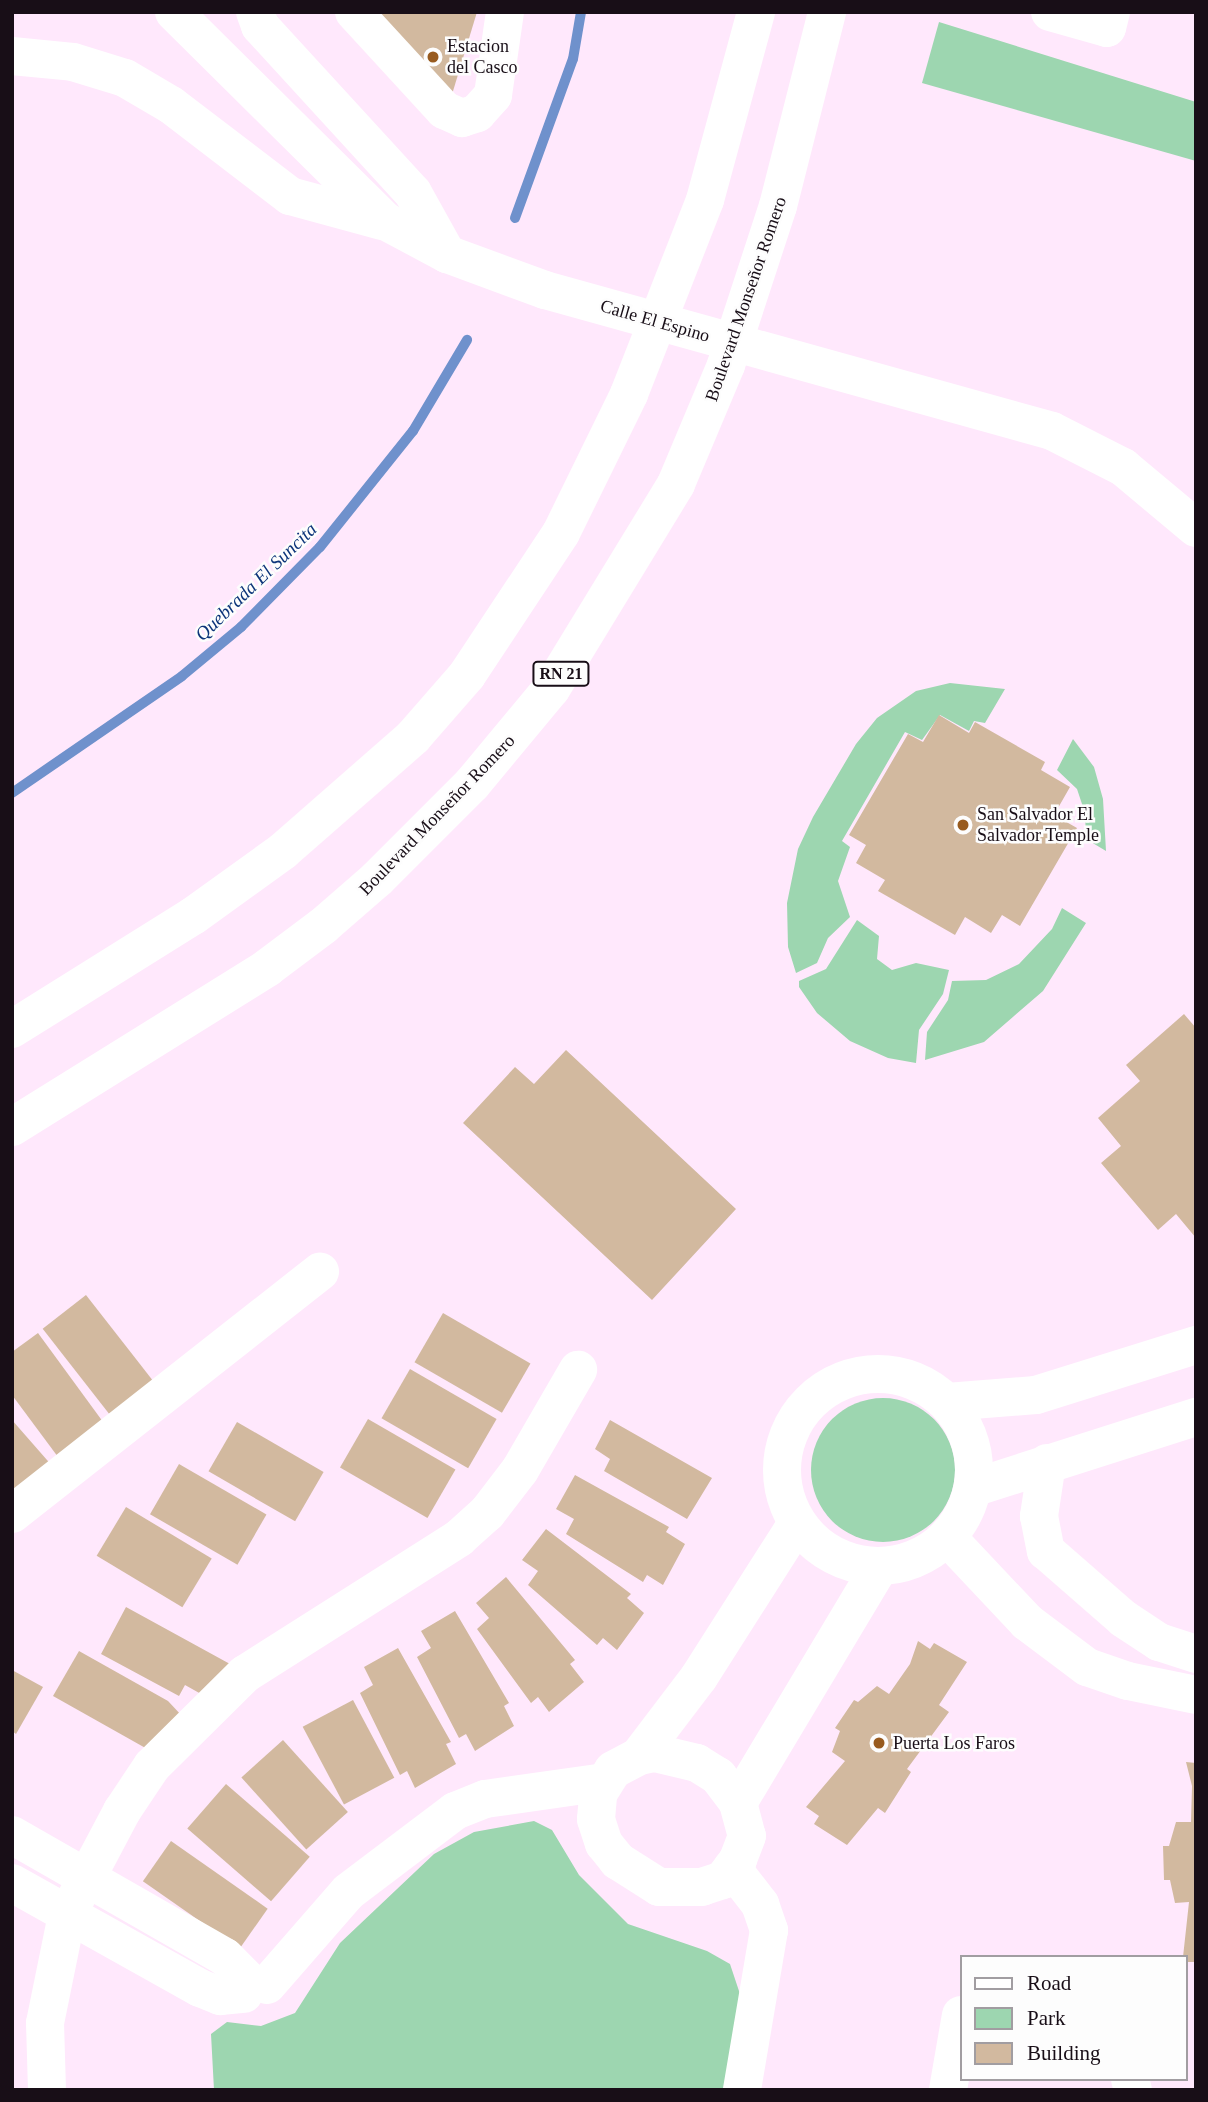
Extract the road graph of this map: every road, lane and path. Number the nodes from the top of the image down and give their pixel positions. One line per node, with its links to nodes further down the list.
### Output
1 (174, 12): 10 (main road, Calle El Espino)
2 (255, 12): 11 (main road)
3 (354, 12): 4 (main road)
4 (506, 12)
5 (756, 12): 13 (main road)
6 (827, 12): 14 (main road, Boulevard Monseñor Romero / RN 21)
7 (1050, 12): 8 (main road)
8 (1111, 12)
9 (12, 56): 10 (main road)
10 (385, 221): 11 (main road, Calle El Espino)
11 (447, 254): 12 (main road, Calle El Espino)
12 (1196, 528)
13 (12, 1029)
14 (12, 1127)
15 (320, 1272): 22 (main road)
16 (1196, 1345): 18 (main road)
17 (578, 1370): 33 (main road)
18 (947, 1402): 21 (main road); 23 (main road)
19 (1196, 1417): 20 (main road)
20 (1047, 1463): 21 (main road); 26 (main road)
21 (973, 1488): 24 (main road)
22 (12, 1514)
23 (797, 1523): 25 (main road); 28 (main road)
24 (947, 1537): 25 (main road); 27 (main road)
25 (880, 1566): 30 (main road)
26 (1196, 1654)
27 (1196, 1695)
28 (639, 1756): 29 (main road); 30 (main road)
29 (605, 1782): 32 (main road); 36 (main road)
30 (738, 1804): 32 (main road)
31 (12, 1835): 33 (main road)
32 (732, 1868): 39 (main road)
33 (87, 1877): 35 (main road); 36 (main road)
34 (12, 1884): 35 (main road)
35 (67, 1915): 36 (main road); 38 (main road)
36 (253, 1986)
37 (960, 2021): 40 (main road)
38 (47, 2090)
39 (742, 2090)
40 (948, 2090)

